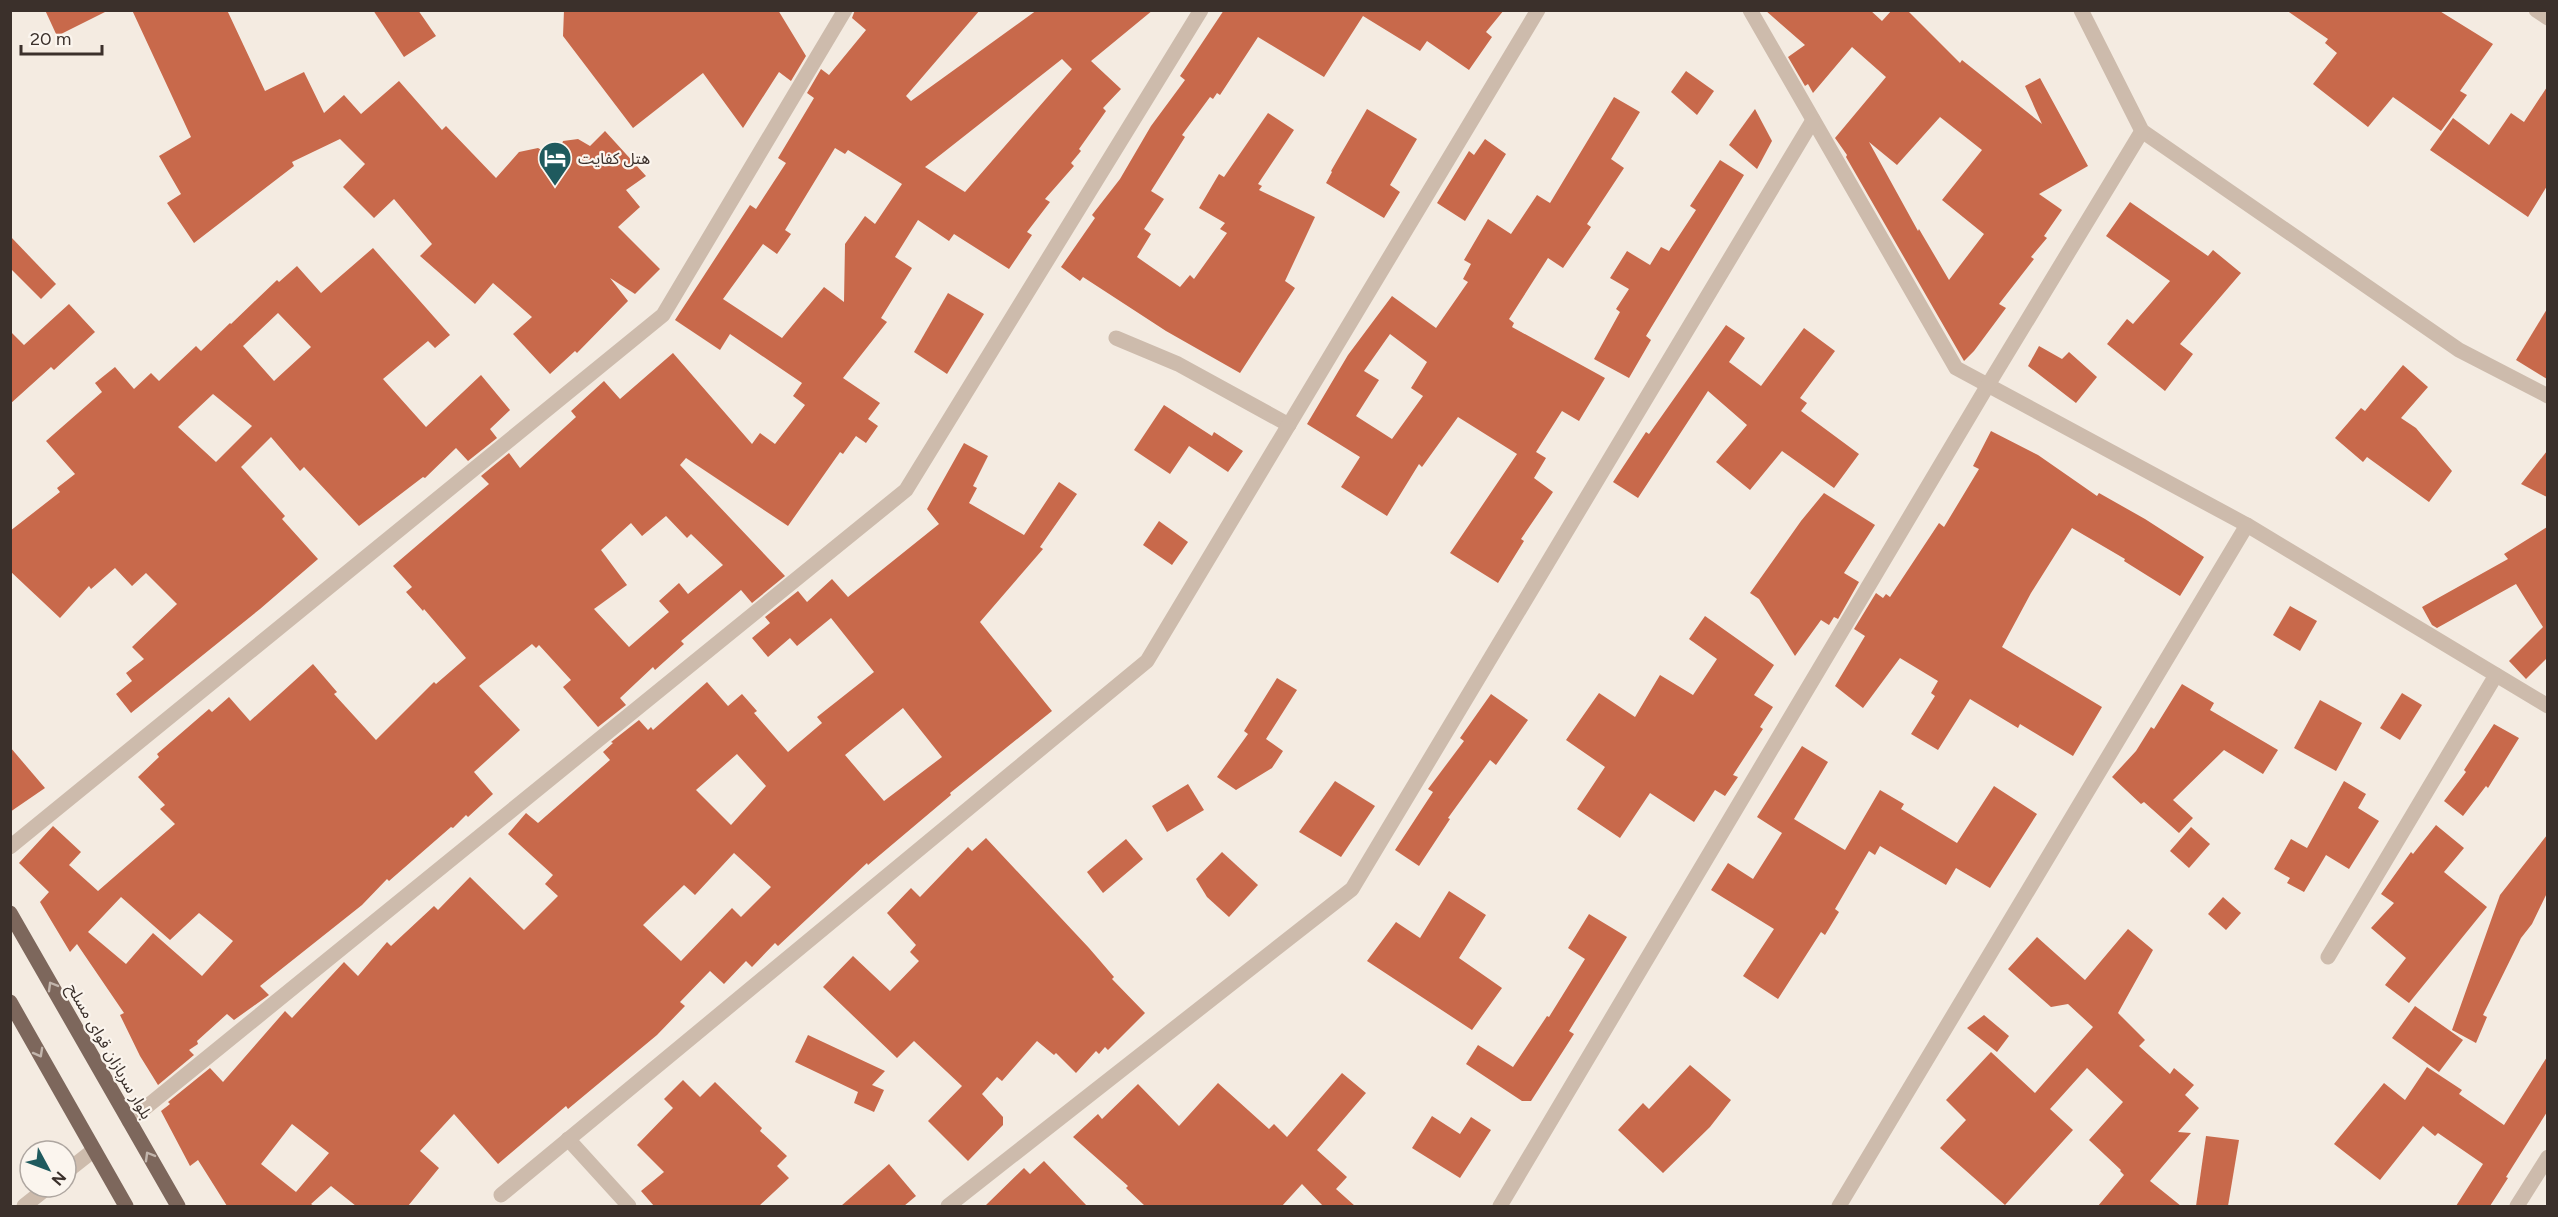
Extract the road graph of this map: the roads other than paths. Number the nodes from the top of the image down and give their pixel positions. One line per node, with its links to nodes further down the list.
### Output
1 (845, 10): 15 (street)
2 (1200, 10): 19 (street)
3 (1538, 10): 11 (street)
4 (1750, 10): 6 (street)
5 (2081, 10): 7 (street)
6 (1813, 120): 9 (street); 28 (street)
7 (2142, 131): 9 (street); 10 (street)
8 (1116, 338): 11 (street)
9 (1988, 385): 12 (street); 29 (street)
10 (2547, 396)
11 (1289, 424): 20 (street)
12 (2247, 525): 13 (street); 30 (street)
13 (2496, 675): 14 (street); 17 (street)
14 (2547, 706)
15 (10, 847)
16 (10, 913): 19 (main road, بلوار سربازان قوای مسلح, one-way to 16)
17 (2328, 957)
18 (10, 1002): 21 (main road, one-way to 21)
19 (129, 1121): 26 (main road, بلوار سربازان قوای مسلح, one-way to 19)
20 (568, 1139): 24 (street); 27 (street)
21 (94, 1150): 23 (street); 25 (main road)
22 (2547, 1157): 31 (street)
23 (78, 1163)
24 (501, 1195)
25 (126, 1206)
26 (178, 1206)
27 (628, 1206)
28 (948, 1206)
29 (1500, 1206)
30 (1839, 1206)
31 (2517, 1206)

